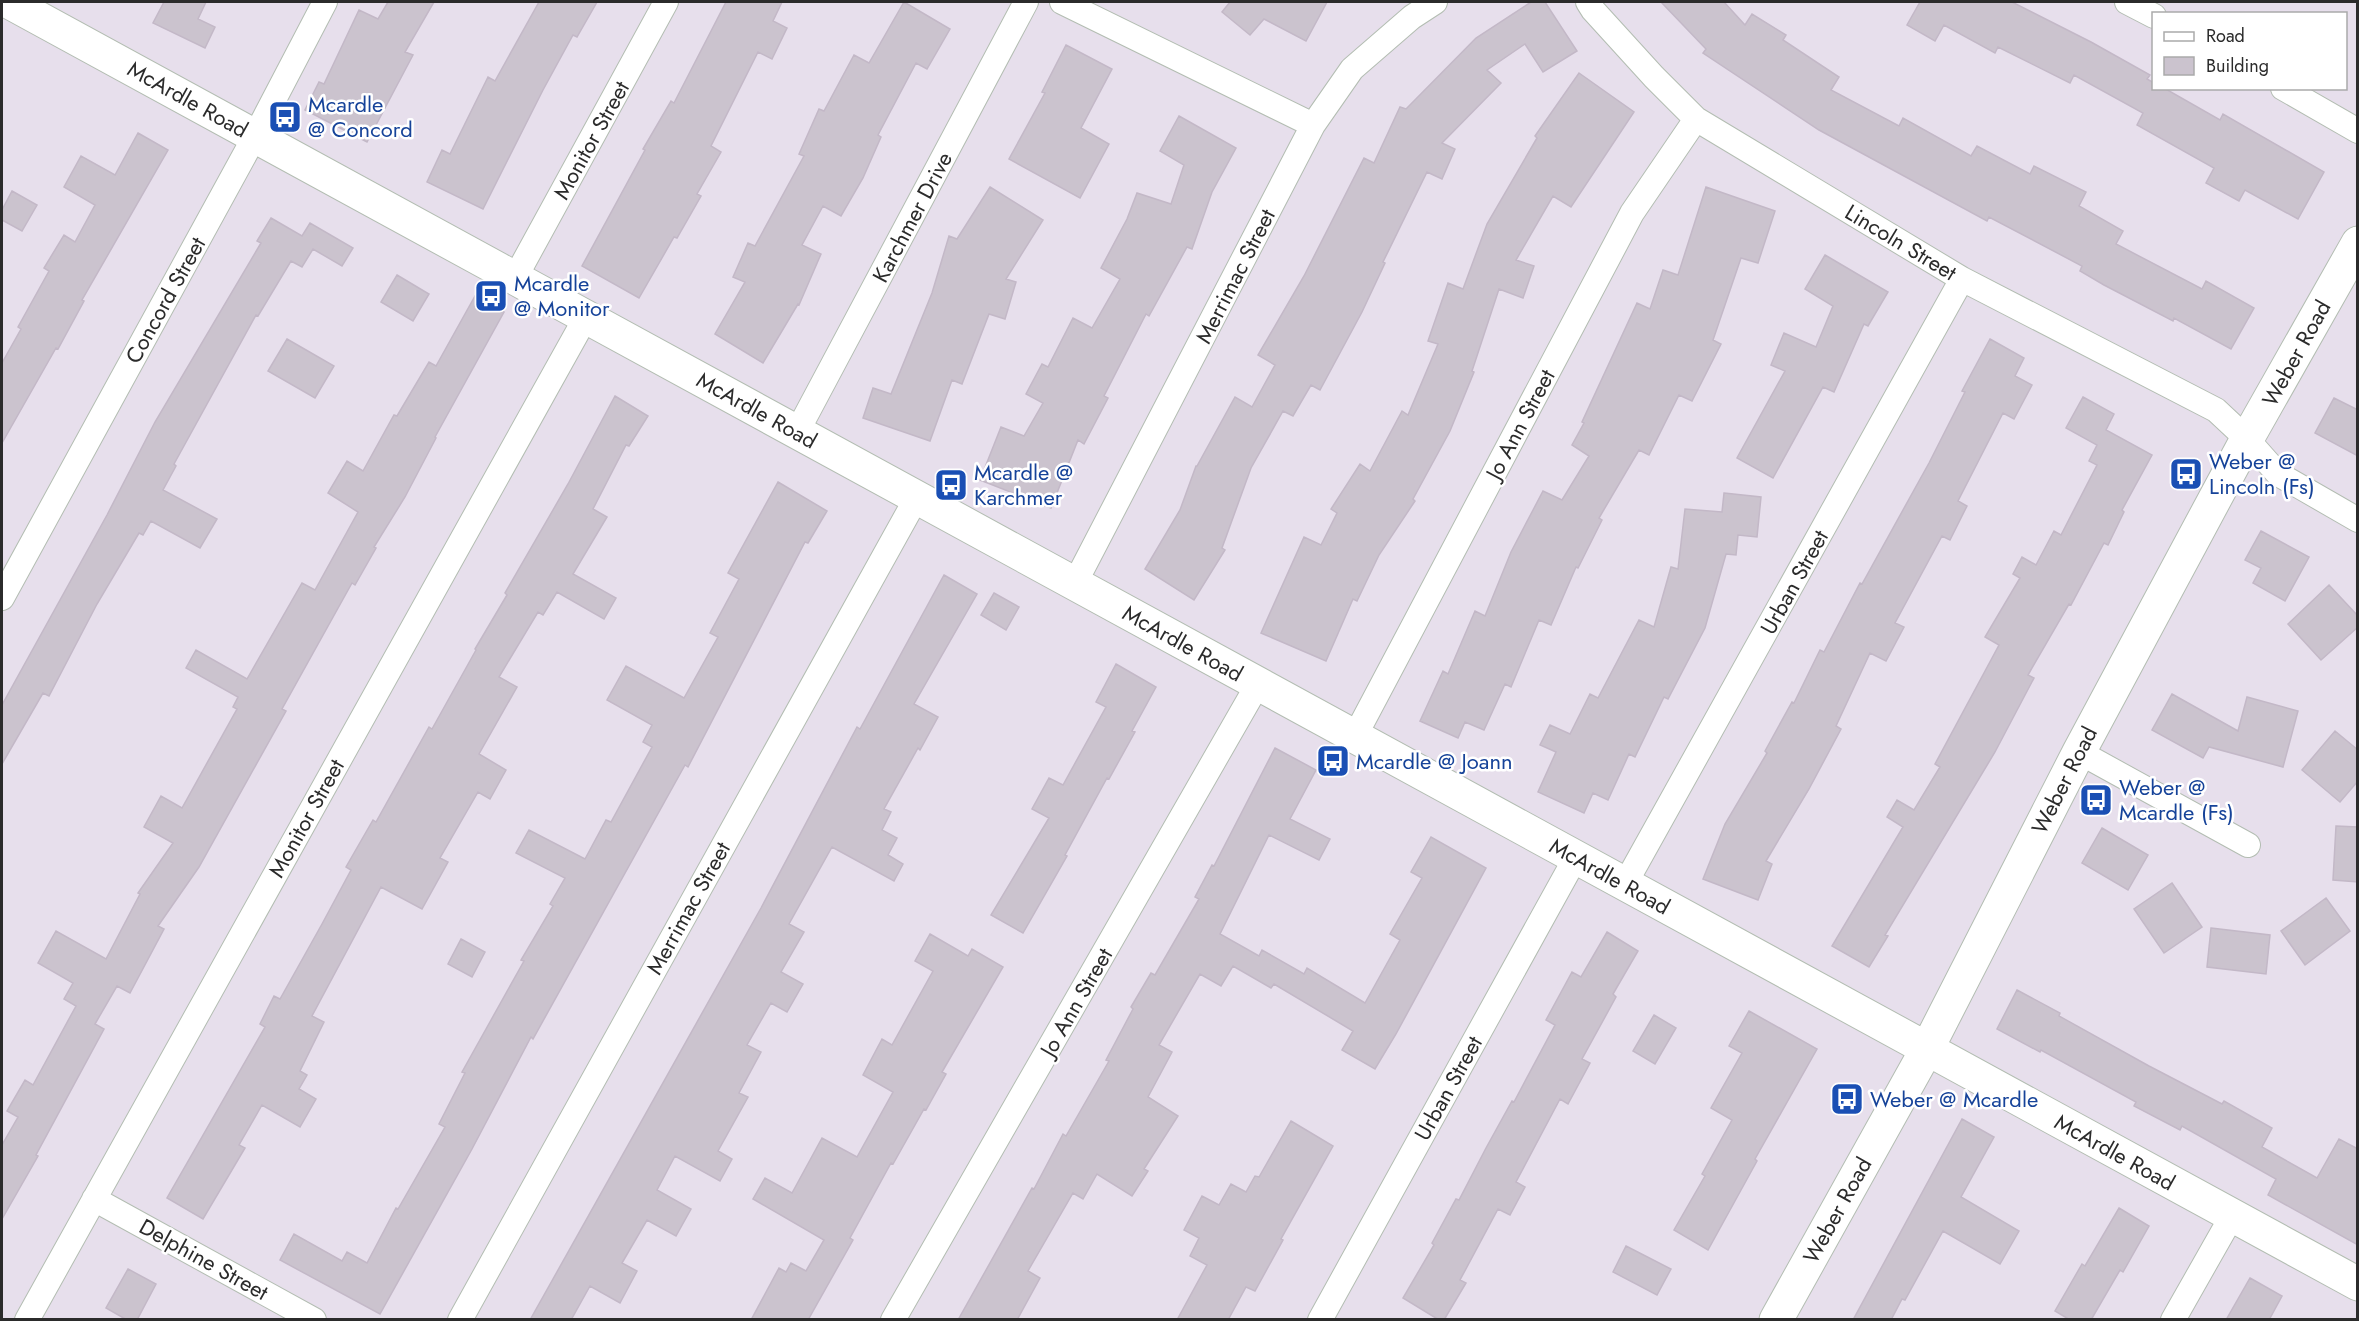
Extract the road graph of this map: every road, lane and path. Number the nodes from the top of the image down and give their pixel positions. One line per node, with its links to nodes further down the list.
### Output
1 (9, 2): 14 (main road, McArdle Road)
2 (325, 2): 14 (street, Concord Street)
3 (666, 2): 16 (street, Monitor Street)
4 (1026, 2): 19 (street, Karchmer Drive)
5 (1062, 2): 12 (street)
6 (1435, 2): 12 (street, Merrimac Street)
7 (1588, 2): 11 (street, Lincoln Street)
8 (2127, 2): 9 (street)
9 (2152, 14)
10 (2286, 90): 13 (street)
11 (1696, 119): 17 (street, Lincoln Street); 26 (street, Jo Ann Street)
12 (1313, 125): 23 (street, Merrimac Street)
13 (2358, 131)
14 (255, 136): 16 (main road, McArdle Road); 24 (street, Concord Street)
15 (2358, 243): 20 (main road, Weber Road)
16 (515, 278): 18 (main road, McArdle Road)
17 (1962, 279): 20 (street, Lincoln Street); 30 (street, Urban Street)
18 (586, 317): 19 (main road, McArdle Road); 32 (street, Monitor Street)
19 (797, 432): 21 (main road, McArdle Road)
20 (2247, 439): 22 (street, Lincoln Street); 27 (main road, Weber Road)
21 (917, 497): 23 (main road, McArdle Road); 37 (street, Merrimac Street)
22 (2358, 520)
23 (1075, 583): 25 (main road, McArdle Road)
24 (2, 598)
25 (1258, 684): 26 (main road, McArdle Road); 38 (street, Jo Ann Street)
26 (1355, 736): 29 (main road, McArdle Road)
27 (2079, 752): 28 (street); 31 (main road, Weber Road)
28 (2248, 844)
29 (1576, 857): 30 (main road, McArdle Road); 39 (street, Urban Street)
30 (1625, 884): 31 (main road, McArdle Road)
31 (1927, 1049): 33 (main road, McArdle Road); 40 (main road, Weber Road)
32 (94, 1198): 35 (street, Monitor Street); 36 (street, Delphine Street)
33 (2232, 1216): 34 (main road, McArdle Road); 41 (street)
34 (2358, 1284)
35 (27, 1320)
36 (314, 1320)
37 (460, 1320)
38 (893, 1320)
39 (1320, 1320)
40 (1776, 1320)
41 (2173, 1320)

